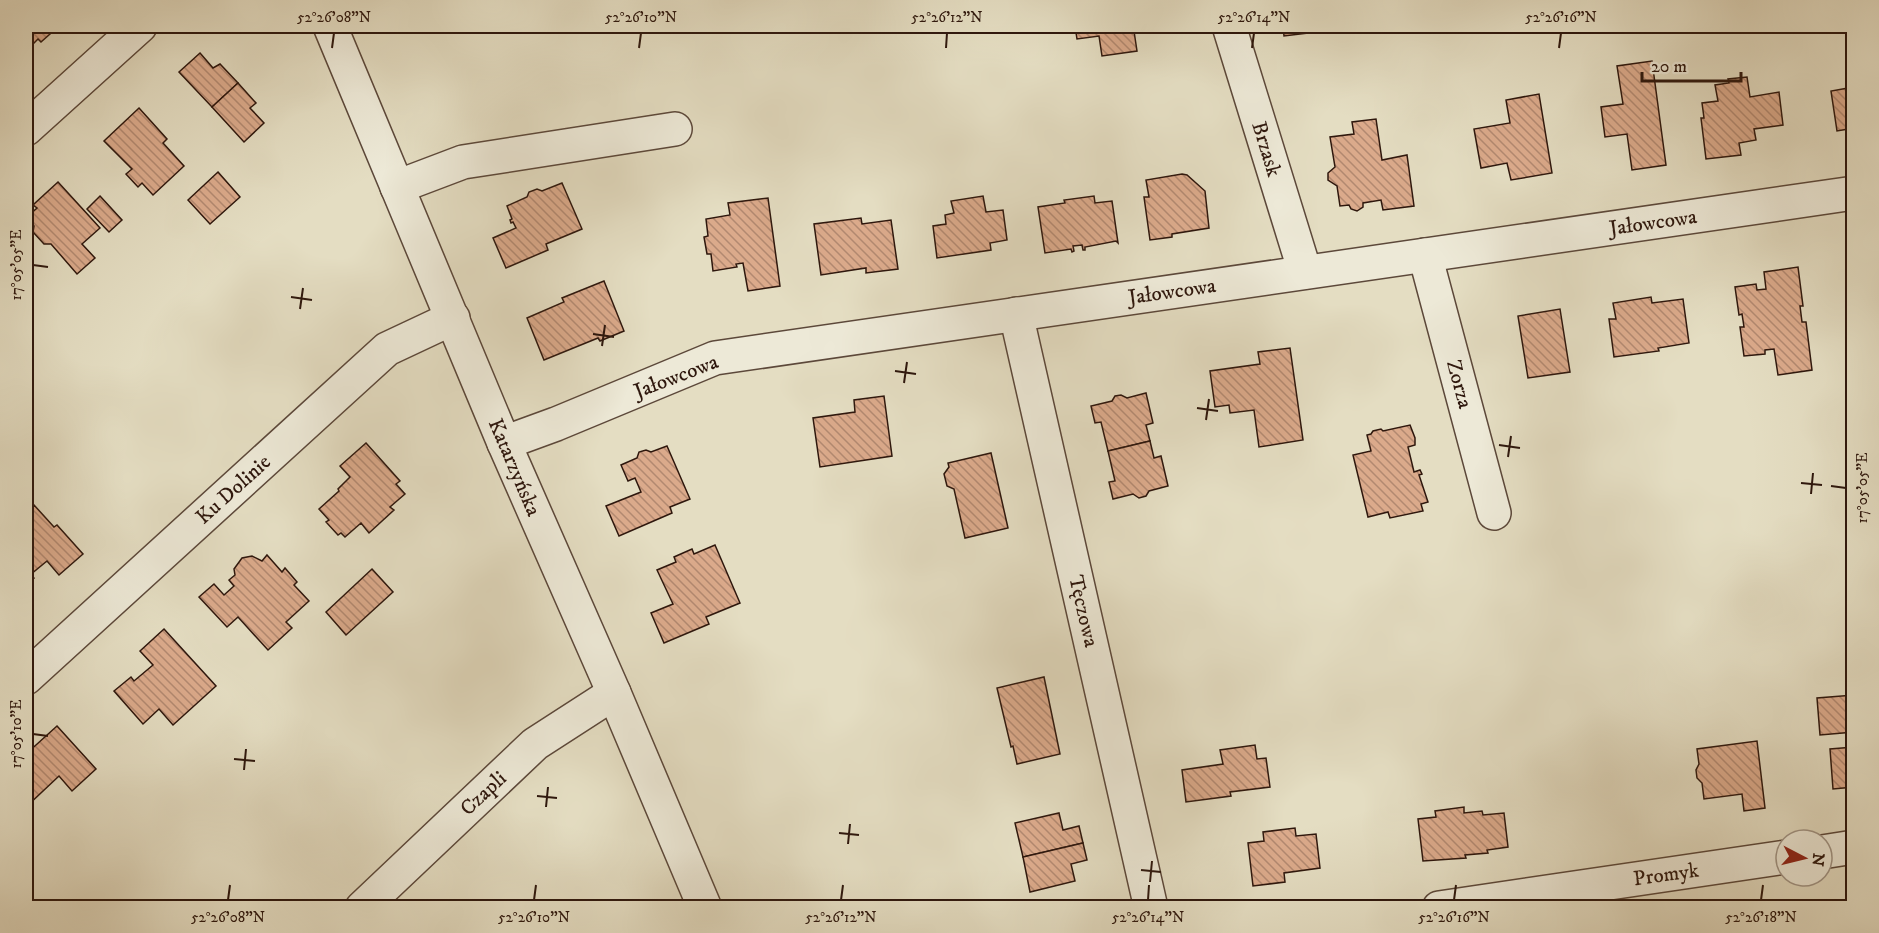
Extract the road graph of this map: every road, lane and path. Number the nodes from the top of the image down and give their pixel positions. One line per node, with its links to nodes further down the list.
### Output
1 (140, 26): 4 (street)
2 (330, 26): 6 (street, Katarzyńska)
3 (1229, 26): 9 (street, Brzask)
4 (26, 129)
5 (675, 129): 6 (street)
6 (397, 186): 11 (street, Katarzyńska)
7 (1854, 193): 8 (street, Jałowcowa)
8 (1425, 255): 9 (street, Jałowcowa); 13 (street, Zorza)
9 (1305, 272): 10 (street, Jałowcowa)
10 (1016, 314): 12 (street, Jałowcowa); 21 (street, Tęczowa)
11 (453, 318): 12 (street, Katarzyńska); 14 (street, Ku Dolinie)
12 (504, 442): 15 (street, Katarzyńska)
13 (1494, 513)
14 (26, 678)
15 (614, 693): 19 (street, Czapli); 20 (street, Katarzyńska)
16 (1854, 847): 17 (street)
17 (1834, 850)
18 (1774, 859): 22 (street, Promyk)
19 (363, 908)
20 (705, 908)
21 (1151, 908)
22 (1439, 908)

